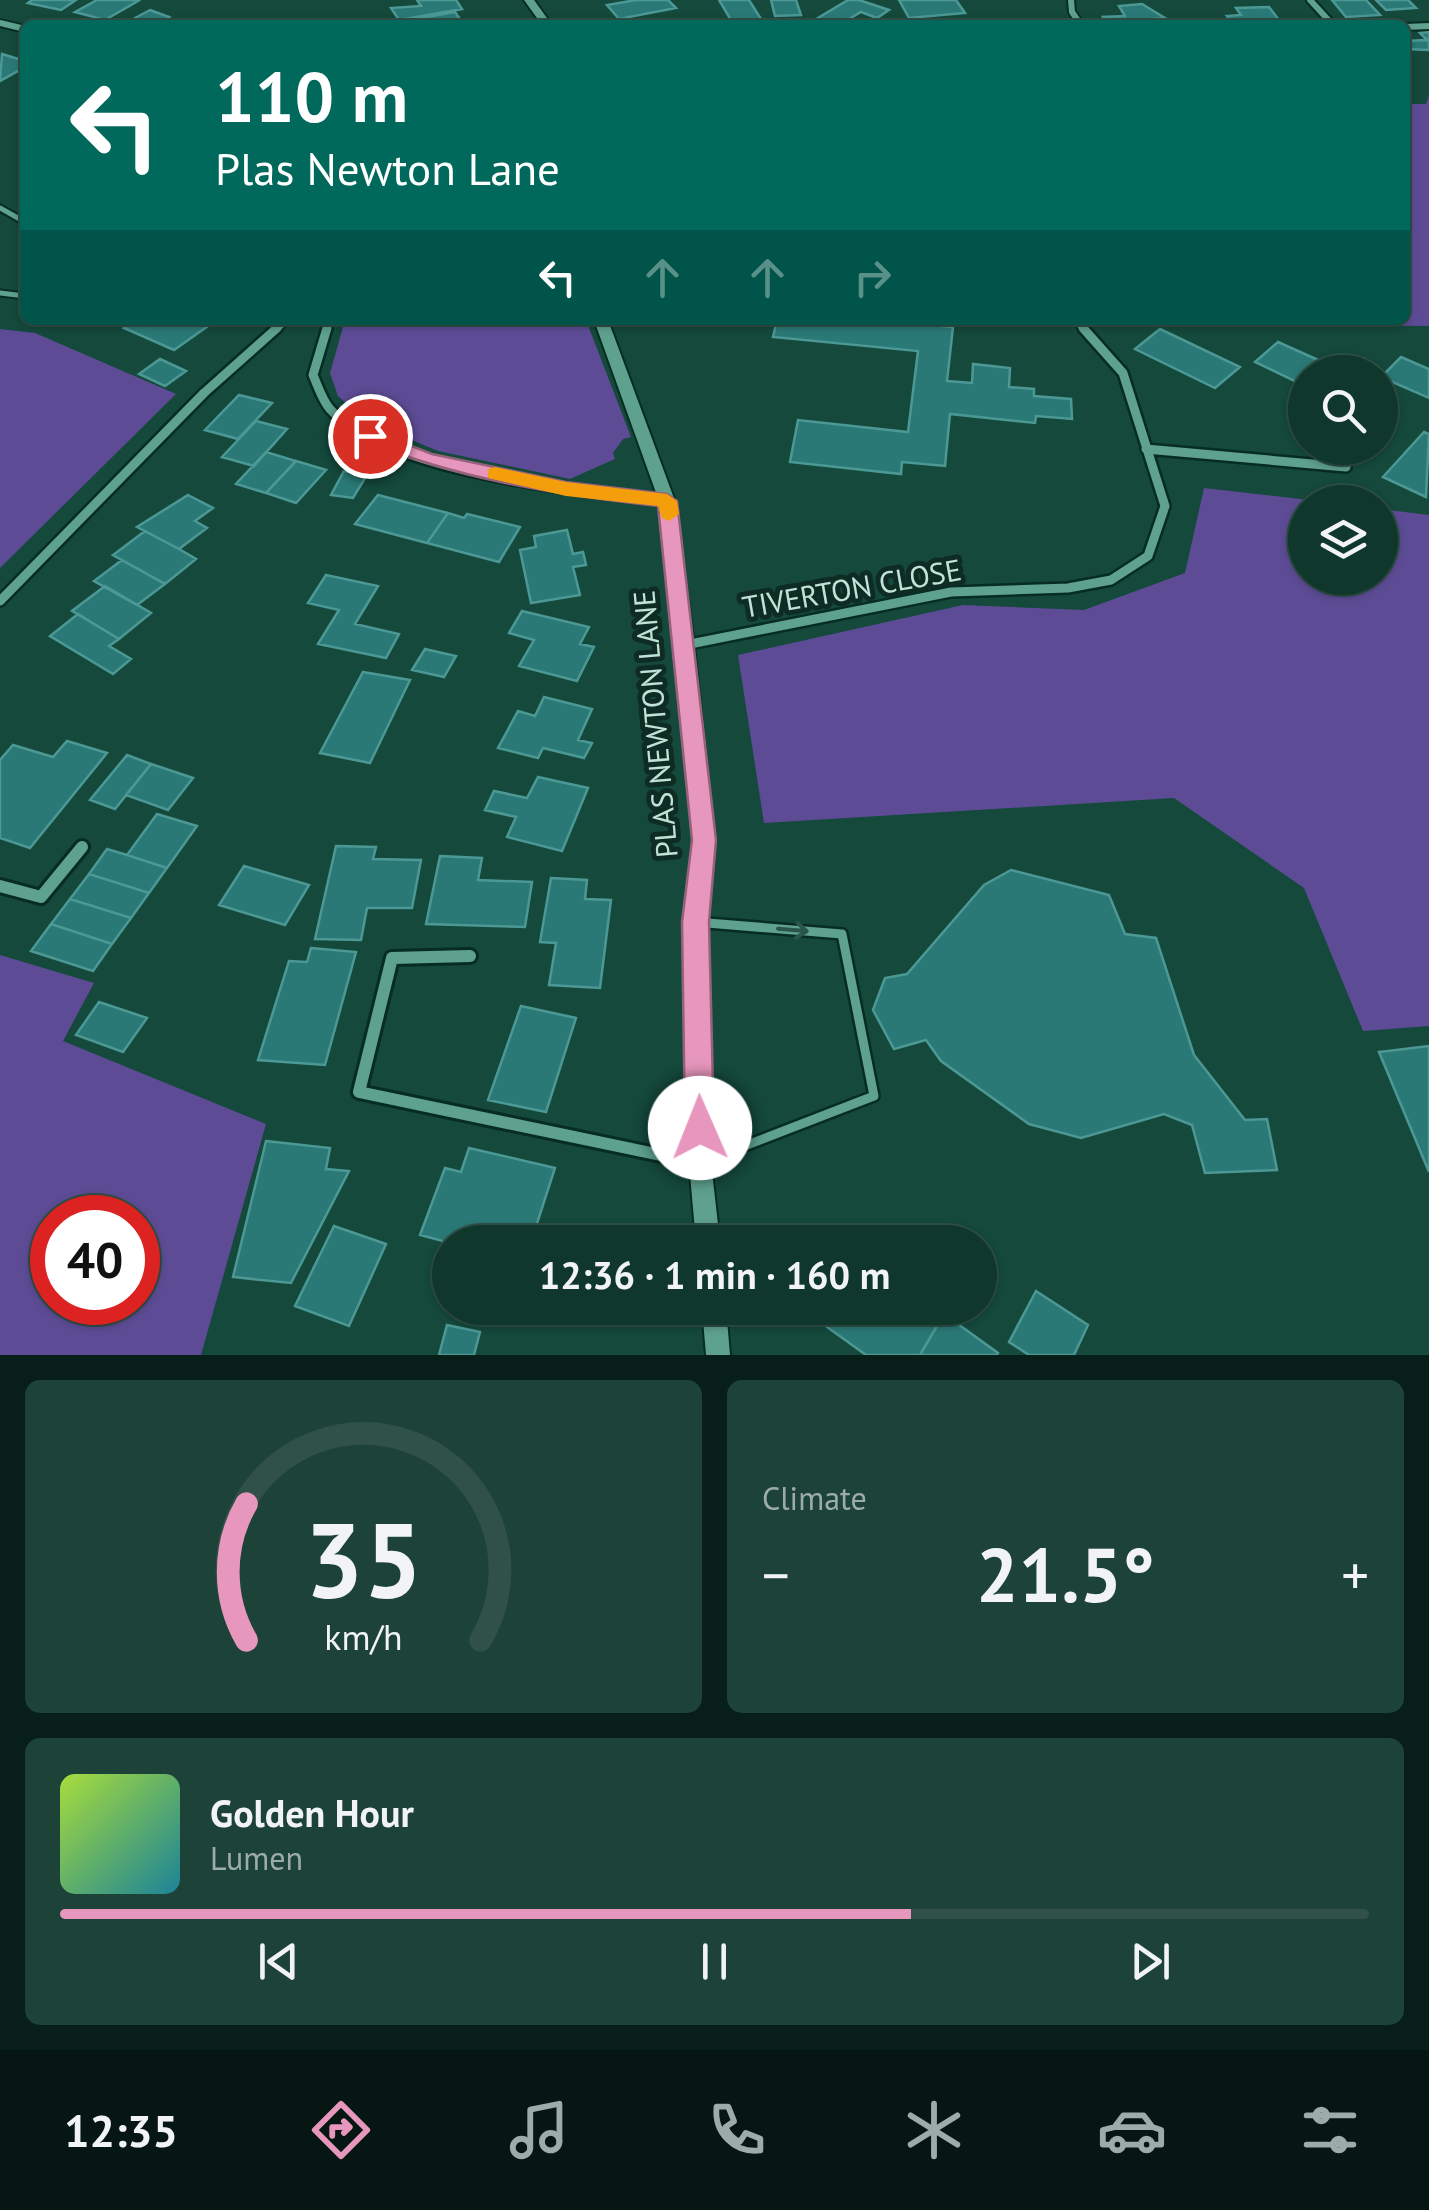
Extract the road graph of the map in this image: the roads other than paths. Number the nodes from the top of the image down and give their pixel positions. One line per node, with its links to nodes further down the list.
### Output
1 (1310, 0): 2 (street)
2 (1328, 20)
3 (281, 325): 10 (street)
4 (328, 325): 9 (street)
5 (603, 325): 9 (street, PLAS NEWTON LANE)
6 (1080, 325): 7 (street, TIVERTON CLOSE)
7 (1146, 448): 8 (street); 11 (street, TIVERTON CLOSE)
8 (1346, 468)
9 (667, 501): 11 (street, PLAS NEWTON LANE)
10 (0, 601)
11 (684, 645): 14 (street, PLAS NEWTON LANE)
12 (82, 847): 13 (street)
13 (0, 886)
14 (696, 922): 16 (street, PLAS NEWTON LANE); 16 (lane, one-way to 16)
15 (470, 956): 16 (street)
16 (700, 1163): 17 (street, PLAS NEWTON LANE)
17 (706, 1225)
18 (715, 1325): 19 (street)
19 (718, 1355)

